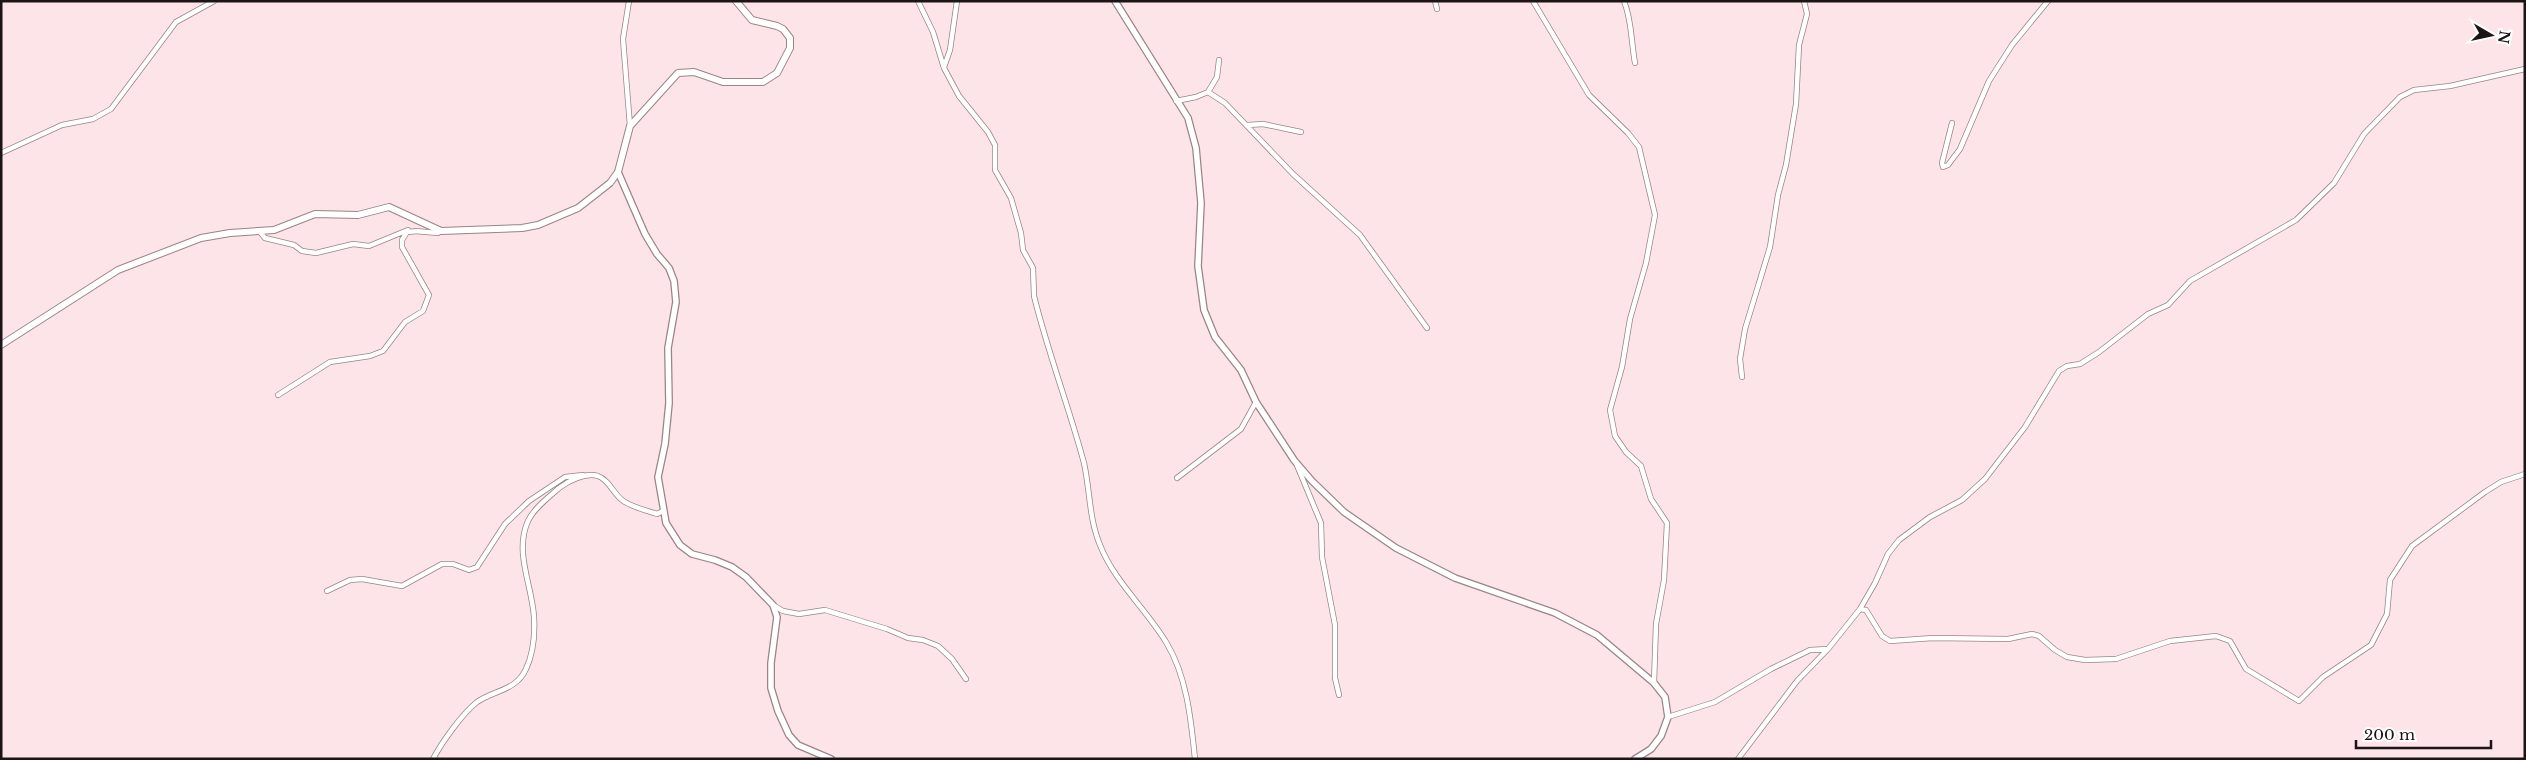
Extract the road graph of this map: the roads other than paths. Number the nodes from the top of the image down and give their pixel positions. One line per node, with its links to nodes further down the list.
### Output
1 (214, 1): 23 (street)
2 (629, 1): 21 (street)
3 (736, 1): 21 (main road)
4 (918, 1): 15 (street)
5 (957, 1): 15 (street)
6 (1115, 1): 18 (street)
7 (1435, 1): 12 (street)
8 (1534, 1): 43 (street)
9 (1624, 1): 14 (street)
10 (1804, 1): 30 (street)
11 (2048, 1): 19 (street)
12 (1437, 9)
13 (1219, 60): 17 (street)
14 (1634, 63)
15 (944, 68): 48 (street)
16 (2525, 69): 40 (street)
17 (1208, 92): 18 (street); 20 (street)
18 (1176, 101): 32 (street)
19 (1952, 123)
20 (1248, 125): 22 (street); 28 (street)
21 (630, 126): 24 (main road)
22 (1301, 132)
23 (1, 154)
24 (618, 172): 26 (main road); 37 (street)
25 (418, 231): 26 (street); 27 (street); 31 (street)
26 (441, 231): 27 (main road)
27 (260, 232): 29 (main road)
28 (1427, 328)
29 (1, 345)
30 (1742, 377)
31 (278, 395)
32 (1256, 402): 33 (street); 36 (street)
33 (1294, 460): 43 (street); 44 (street)
34 (2525, 474): 40 (street)
35 (587, 476): 37 (street); 38 (street); 46 (street)
36 (1177, 478)
37 (664, 511): 39 (street)
38 (327, 591)
39 (773, 606): 42 (street); 47 (street)
40 (1860, 609): 41 (street)
41 (1828, 649): 45 (street); 50 (street)
42 (966, 679)
43 (1654, 683): 45 (street)
44 (1339, 695)
45 (1668, 717): 49 (street)
46 (432, 759)
47 (831, 759)
48 (1195, 759)
49 (1635, 759)
50 (1738, 759)

